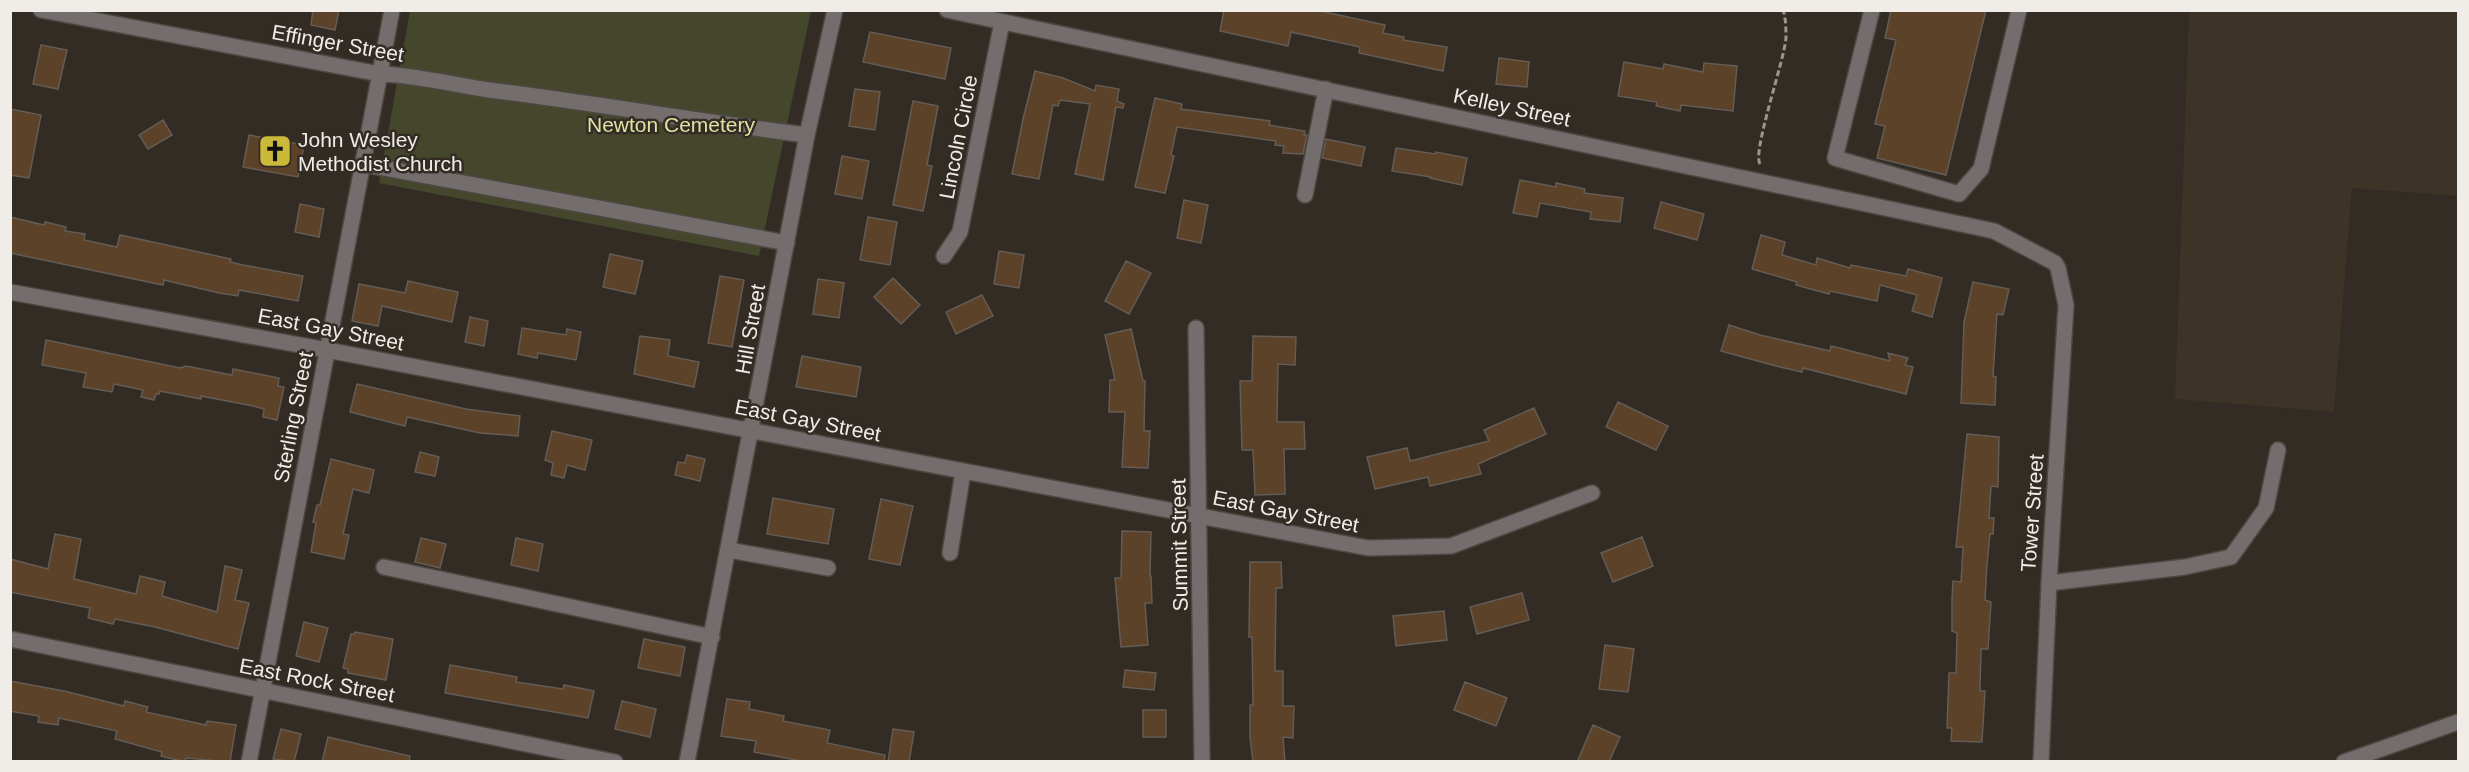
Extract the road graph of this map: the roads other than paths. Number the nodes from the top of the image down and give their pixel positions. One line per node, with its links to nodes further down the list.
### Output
1 (41, 10): 8 (street, Effinger Street)
2 (392, 10): 8 (street, Sterling Street)
3 (834, 10): 10 (street, Hill Street)
4 (947, 10): 7 (street, Kelley Street)
5 (1872, 10): 6 (street)
6 (2019, 10)
7 (1002, 22): 9 (street, Kelley Street); 14 (street, Lincoln Circle)
8 (380, 75): 10 (street, Effinger Street); 11 (street, Sterling Street)
9 (1326, 89): 12 (street); 15 (street, Kelley Street)
10 (807, 135): 13 (street, Hill Street)
11 (362, 164): 13 (street); 18 (street, Sterling Street)
12 (1305, 195)
13 (787, 243): 19 (street, Hill Street)
14 (944, 256)
15 (2058, 268): 28 (street, Tower Street)
16 (10, 292): 18 (street, East Gay Street)
17 (1196, 328): 23 (street, Summit Street)
18 (327, 350): 19 (street, East Gay Street); 31 (street, Sterling Street)
19 (752, 430): 21 (street, East Gay Street); 24 (street, Hill Street)
20 (2278, 450): 28 (street)
21 (963, 471): 23 (street, East Gay Street); 25 (street)
22 (1592, 493): 23 (street, East Gay Street)
23 (1199, 516): 36 (street, Summit Street)
24 (729, 550): 27 (street); 29 (street, Hill Street)
25 (950, 553)
26 (384, 567): 29 (street)
27 (828, 568)
28 (2049, 583): 37 (street, Tower Street)
29 (712, 637): 35 (street, Hill Street)
30 (10, 639): 31 (street, East Rock Street)
31 (262, 691): 33 (street, Sterling Street); 34 (street, East Rock Street)
32 (2458, 722): 38 (street)
33 (249, 762)
34 (615, 762)
35 (687, 762)
36 (1202, 762)
37 (2041, 762)
38 (2344, 762)

